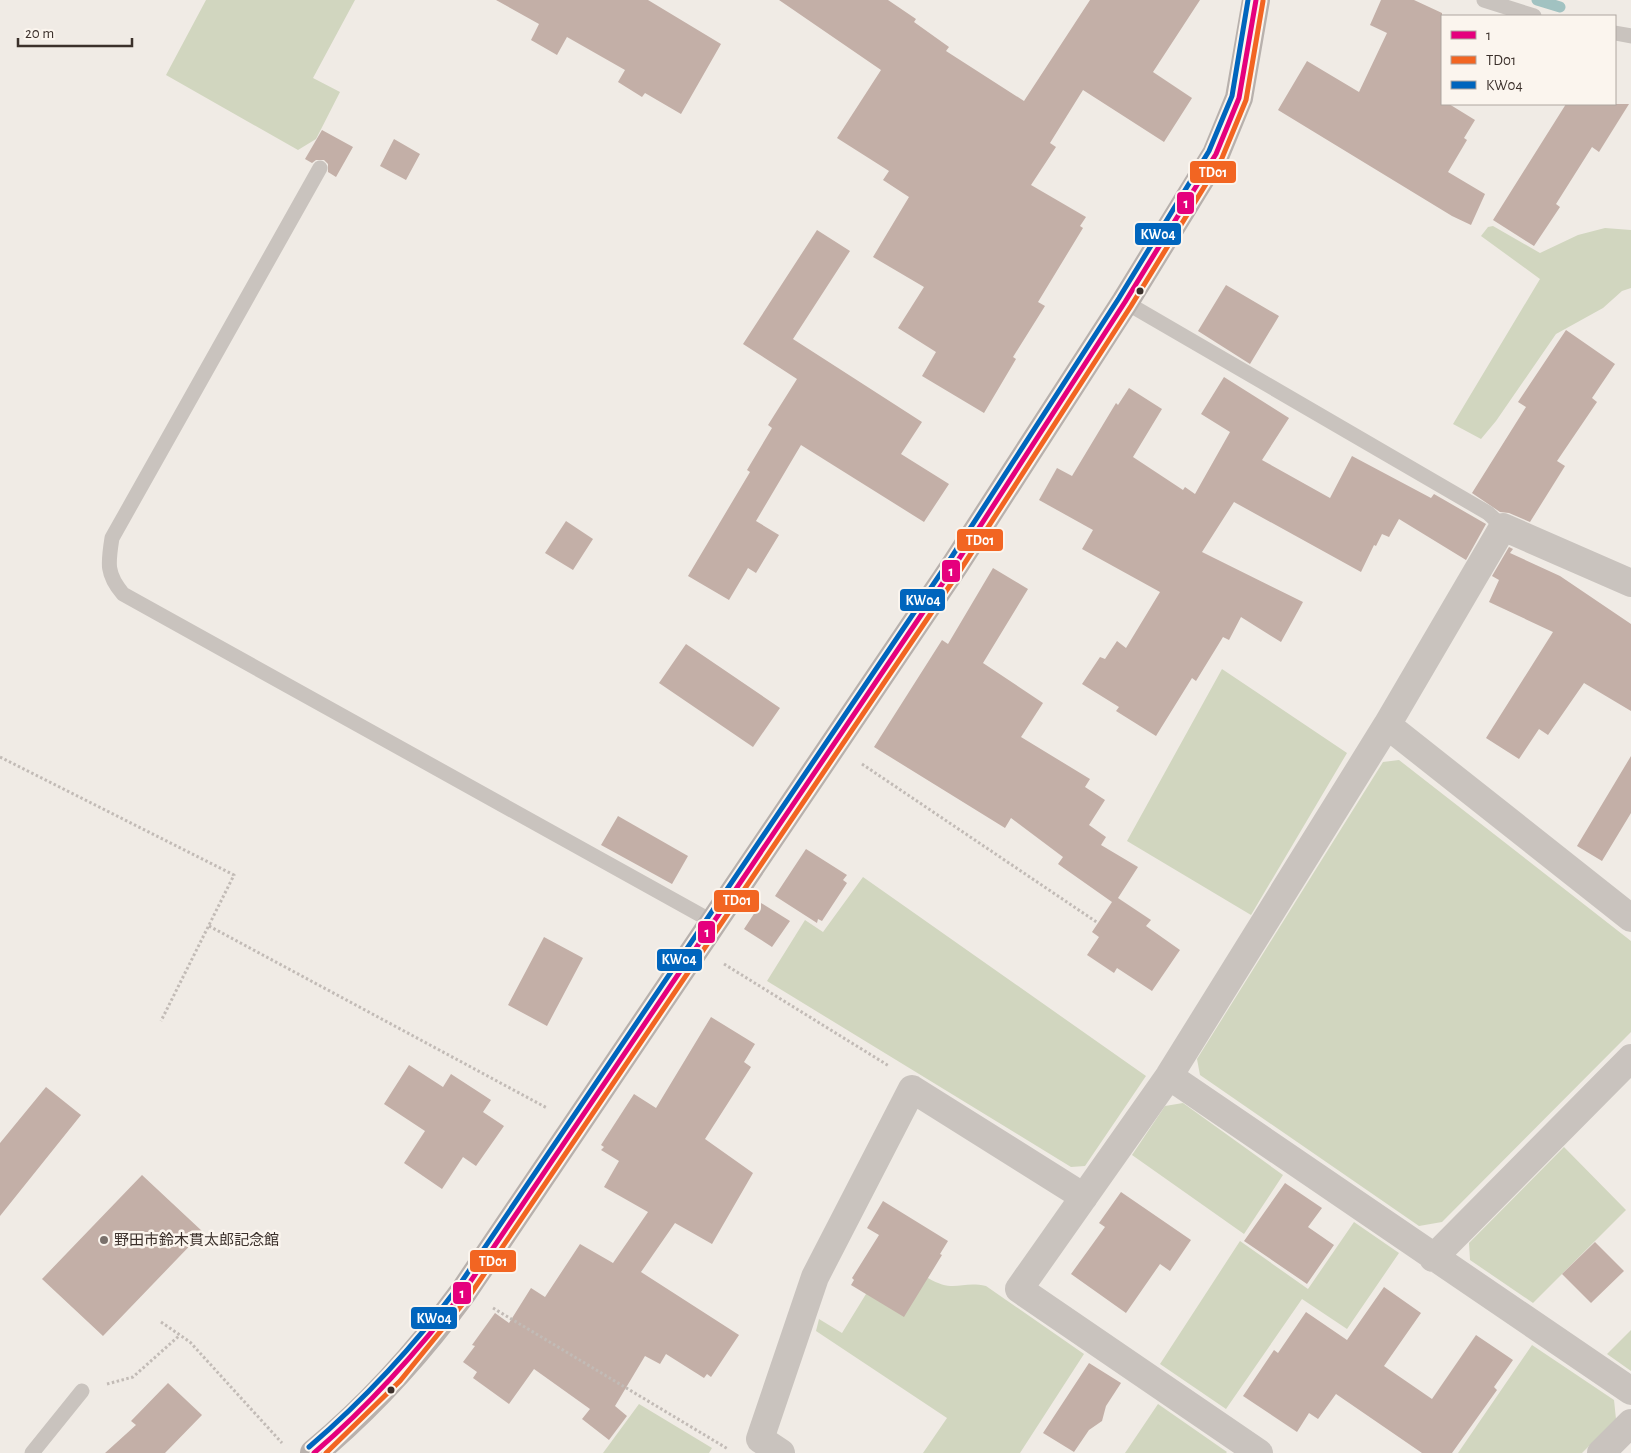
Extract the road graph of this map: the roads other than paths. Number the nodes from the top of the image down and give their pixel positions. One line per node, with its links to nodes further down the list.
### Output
1 (1256, 0): 7 (main road)
2 (1484, 0): 3 (lane)
3 (1531, 15)
4 (1616, 33): 5 (lane)
5 (1631, 36)
6 (320, 168): 12 (lane)
7 (1125, 302): 8 (lane); 12 (main road)
8 (1503, 528): 9 (street); 10 (street)
9 (1631, 583)
10 (1387, 725): 11 (street); 14 (street)
11 (1631, 918)
12 (715, 923): 21 (main road)
13 (1631, 1058): 16 (street)
14 (1170, 1076): 15 (street); 16 (street)
15 (1084, 1197): 22 (street); 23 (street)
16 (1433, 1258): 18 (street)
17 (82, 1391): 20 (lane)
18 (1631, 1391)
19 (1631, 1423): 24 (street)
20 (32, 1453)
21 (314, 1453)
22 (782, 1453)
23 (1259, 1453)
24 (1601, 1453)

